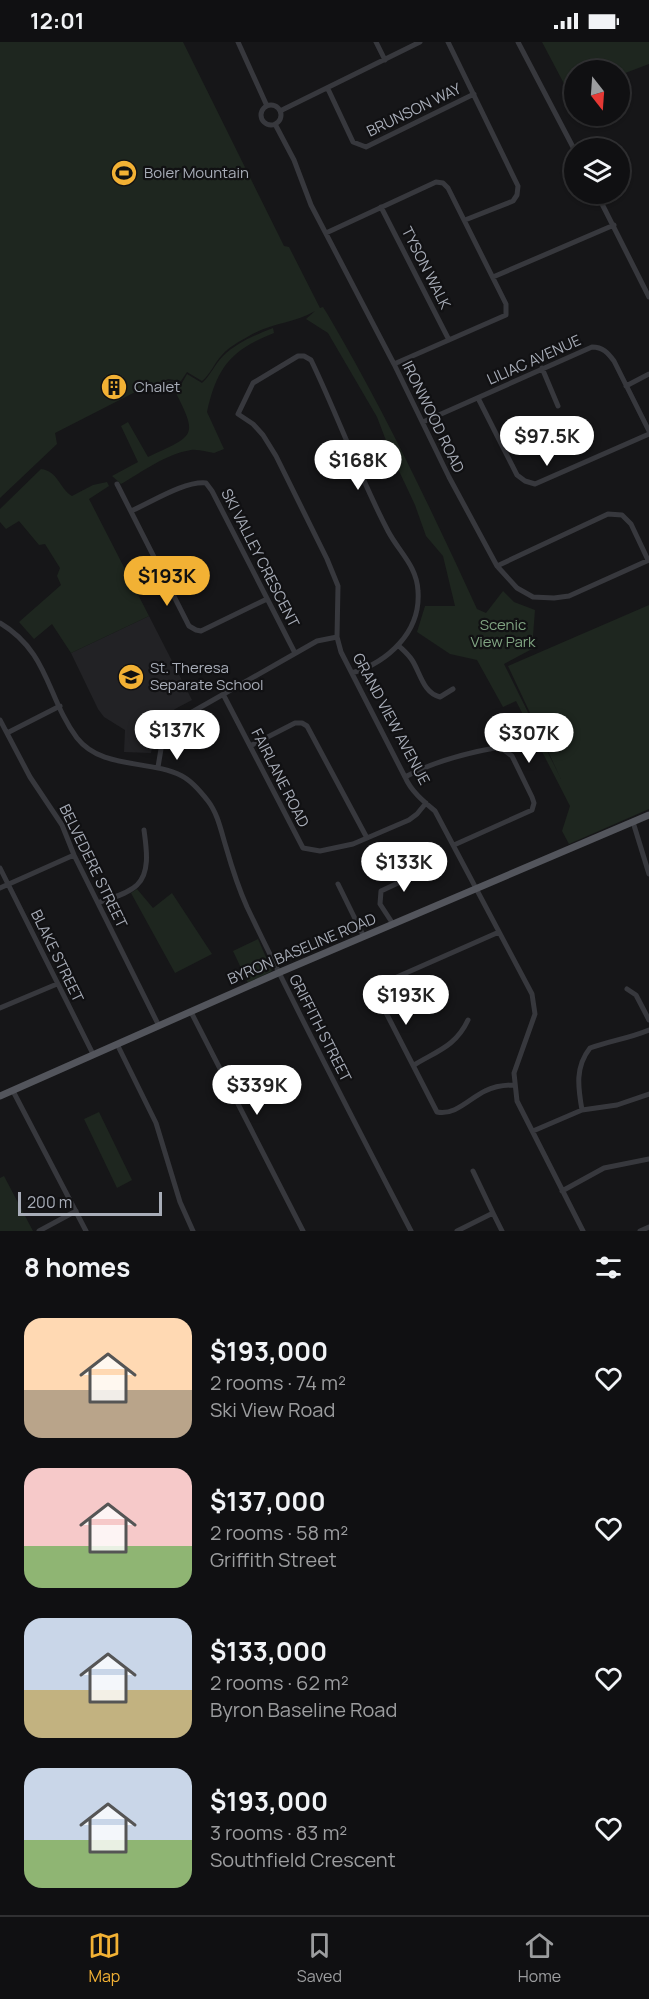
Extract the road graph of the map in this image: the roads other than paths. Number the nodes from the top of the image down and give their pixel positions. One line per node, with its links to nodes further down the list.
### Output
1 (238, 42): 9 (street)
2 (376, 42): 6 (street)
3 (420, 42): 6 (street)
4 (448, 42): 8 (street)
5 (518, 42): 12 (street)
6 (385, 60): 7 (street)
7 (328, 89): 8 (street, BRUNSON WAY); 10 (street)
8 (474, 94): 15 (street)
9 (267, 106): 10 (street); 11 (street)
10 (280, 111): 11 (street)
11 (275, 124): 17 (street, IRONWOOD ROAD)
12 (568, 138)
13 (602, 204): 16 (street)
14 (381, 207): 15 (street); 17 (street); 20 (street, TYSON WALK)
15 (465, 220): 18 (street)
16 (614, 225): 18 (street); 19 (street)
17 (326, 233): 21 (street, IRONWOOD ROAD)
18 (493, 277): 20 (street)
19 (649, 297)
20 (449, 340): 21 (street)
21 (394, 364): 27 (street, IRONWOOD ROAD)
22 (542, 368): 24 (street, LILIAC AVENUE); 25 (street, LILIAC AVENUE); 26 (street)
23 (649, 374): 24 (street)
24 (626, 386): 28 (street, LILIAC AVENUE)
25 (478, 398): 27 (street, LILIAC AVENUE); 28 (street)
26 (558, 406)
27 (423, 422): 32 (street, IRONWOOD ROAD)
28 (649, 432)
29 (117, 484): 30 (street)
30 (131, 511): 33 (street, SKI VALLEY CRESCENT); 33 (street)
31 (648, 560): 32 (street, IRONWOOD ROAD); 32 (street)
32 (497, 566)
33 (267, 598): 37 (street, SKI VALLEY CRESCENT)
34 (0, 623): 41 (street, GRIFFITH STREET)
35 (337, 638): 36 (street, GRAND VIEW AVENUE); 37 (street); 38 (street, GRAND VIEW AVENUE)
36 (399, 646): 38 (street); 39 (street)
37 (295, 653): 40 (street)
38 (352, 673): 46 (street, GRAND VIEW AVENUE)
39 (453, 689)
40 (223, 694): 44 (street, FAIRLANE ROAD); 45 (street)
41 (60, 706): 43 (street); 45 (street, GRIFFITH STREET)
42 (0, 720): 43 (street, BELVEDERE STREET)
43 (7, 733): 53 (street, BELVEDERE STREET)
44 (250, 746): 51 (street, FAIRLANE ROAD); 51 (street)
45 (158, 767): 65 (street, GRIFFITH STREET)
46 (405, 777): 47 (street, GRAND VIEW AVENUE); 52 (street)
47 (426, 803): 51 (street, FAIRLANE ROAD); 52 (street, GRAND VIEW AVENUE)
48 (649, 815): 49 (main road, BYRON BASELINE ROAD)
49 (633, 822): 56 (street); 60 (main road, BYRON BASELINE ROAD)
50 (144, 830): 61 (street)
51 (367, 838)
52 (454, 845): 60 (street, GRAND VIEW AVENUE)
53 (74, 855): 58 (street); 61 (street, BELVEDERE STREET)
54 (432, 867): 62 (street)
55 (0, 868): 58 (street, BLAKE STREET)
56 (649, 874)
57 (338, 884): 64 (street)
58 (8, 885): 59 (street); 66 (street, BLAKE STREET)
59 (0, 888)
60 (476, 888): 62 (main road, BYRON BASELINE ROAD); 63 (street, GRAND VIEW AVENUE)
61 (98, 903): 72 (street, BELVEDERE STREET)
62 (393, 924): 64 (main road, BYRON BASELINE ROAD)
63 (499, 932): 76 (street); 77 (street, GRAND VIEW AVENUE)
64 (364, 937): 65 (main road, BYRON BASELINE ROAD)
65 (278, 973): 69 (main road, BYRON BASELINE ROAD); 93 (street, GRIFFITH STREET)
66 (57, 984): 68 (street); 75 (street, BLAKE STREET)
67 (627, 989): 71 (street)
68 (0, 1008)
69 (191, 1012): 72 (main road, BYRON BASELINE ROAD); 92 (street)
70 (468, 1020): 76 (street)
71 (649, 1020)
72 (159, 1026): 74 (main road, BYRON BASELINE ROAD)
73 (649, 1030): 81 (street)
74 (117, 1044): 75 (main road, BYRON BASELINE ROAD); 91 (street)
75 (93, 1054): 78 (main road, BYRON BASELINE ROAD)
76 (414, 1065): 77 (street)
77 (514, 1085): 82 (street)
78 (13, 1090): 80 (main road, BYRON BASELINE ROAD); 86 (street)
79 (649, 1094): 81 (street)
80 (0, 1096)
81 (582, 1110): 82 (street)
82 (533, 1131): 85 (street)
83 (649, 1159): 85 (street)
84 (473, 1171): 87 (street)
85 (562, 1191): 96 (street)
86 (76, 1211): 89 (street); 90 (street)
87 (493, 1213): 94 (street); 95 (street)
88 (649, 1227): 97 (street)
89 (39, 1231)
90 (86, 1231)
91 (193, 1231)
92 (303, 1231)
93 (411, 1231)
94 (457, 1231)
95 (502, 1231)
96 (583, 1231)
97 (640, 1231)

